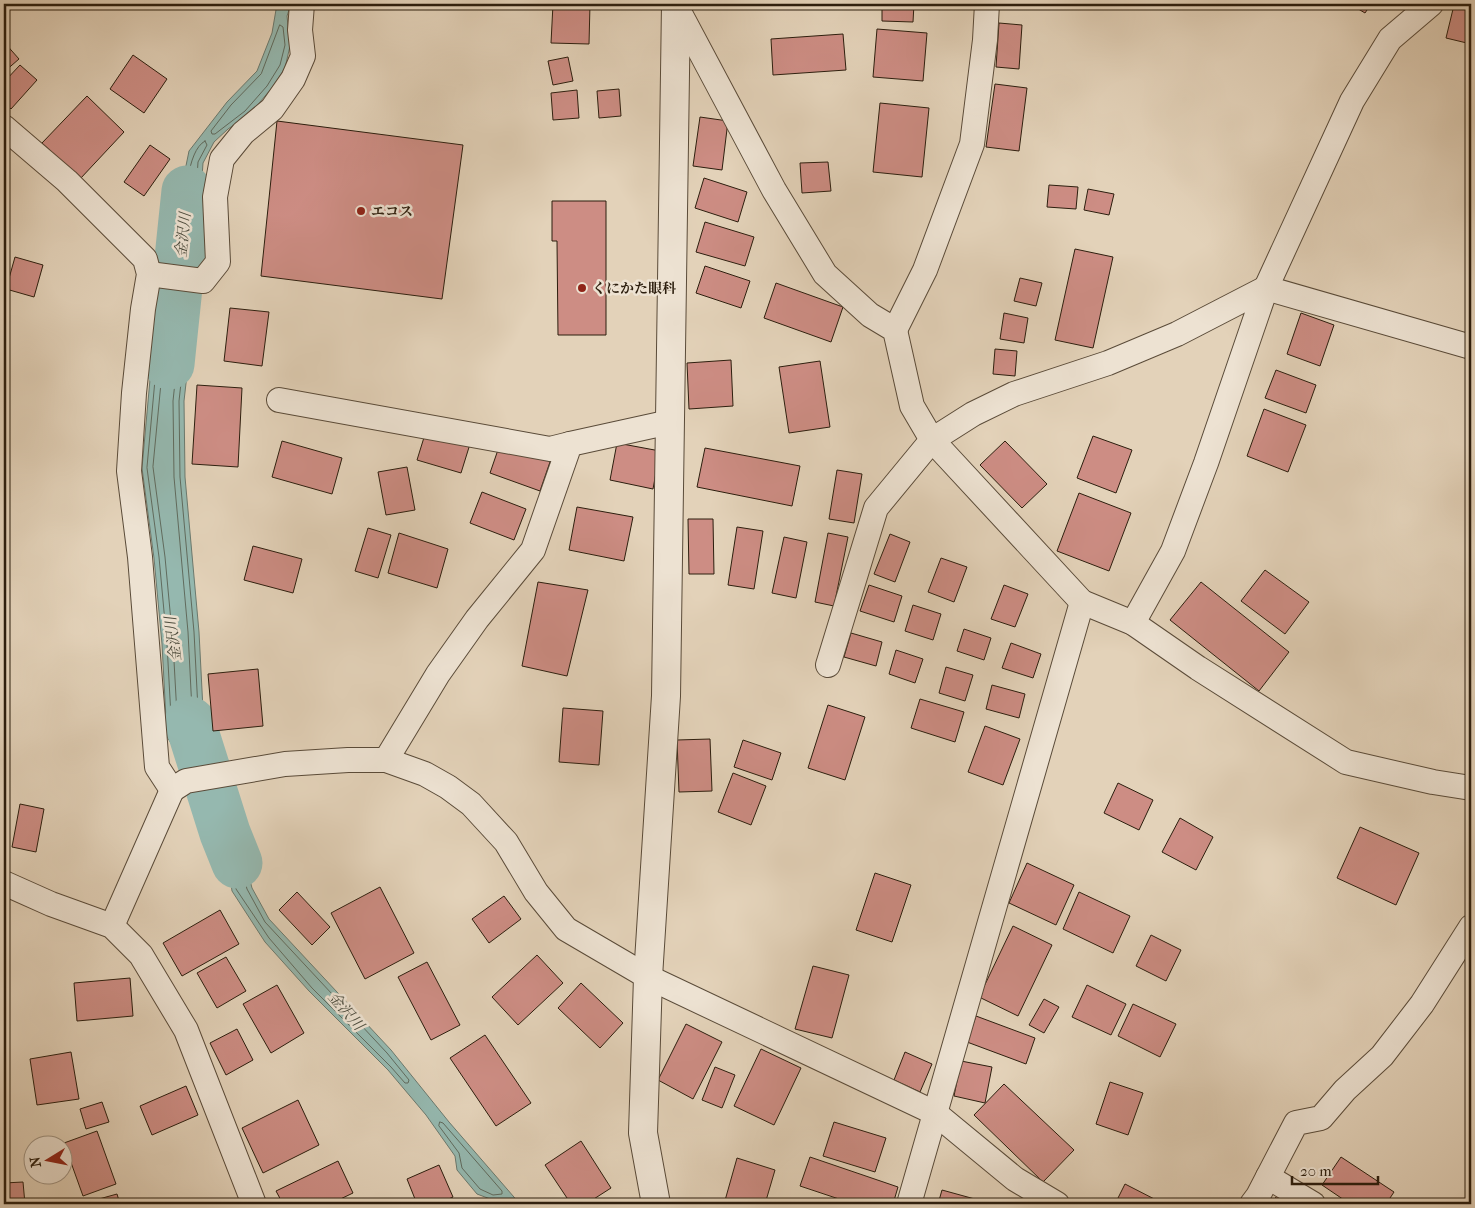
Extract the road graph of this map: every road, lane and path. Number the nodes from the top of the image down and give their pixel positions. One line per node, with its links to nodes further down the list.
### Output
1 (302, 4): 6 (street)
2 (988, 4): 8 (street)
3 (1431, 4): 7 (street)
4 (676, 5): 8 (street); 11 (street)
5 (4, 127): 6 (street)
6 (149, 274): 18 (street)
7 (1266, 288): 9 (street); 12 (street); 15 (street)
8 (895, 330): 12 (street)
9 (1471, 346)
10 (279, 400): 13 (street)
11 (670, 422): 13 (street); 23 (street)
12 (932, 440): 14 (street); 16 (street)
13 (570, 444): 17 (street)
14 (1082, 602): 15 (street); 24 (street)
15 (1133, 623): 19 (street)
16 (828, 666)
17 (386, 760): 18 (street); 23 (street)
18 (179, 786): 21 (street)
19 (1471, 788)
20 (4, 883): 21 (street)
21 (112, 926): 26 (street)
22 (1471, 927): 25 (street)
23 (648, 977): 24 (street); 27 (street)
24 (935, 1113): 28 (street); 29 (street)
25 (1268, 1177): 30 (street); 31 (street)
26 (254, 1204)
27 (656, 1204)
28 (910, 1204)
29 (1057, 1204)
30 (1252, 1204)
31 (1312, 1204)

